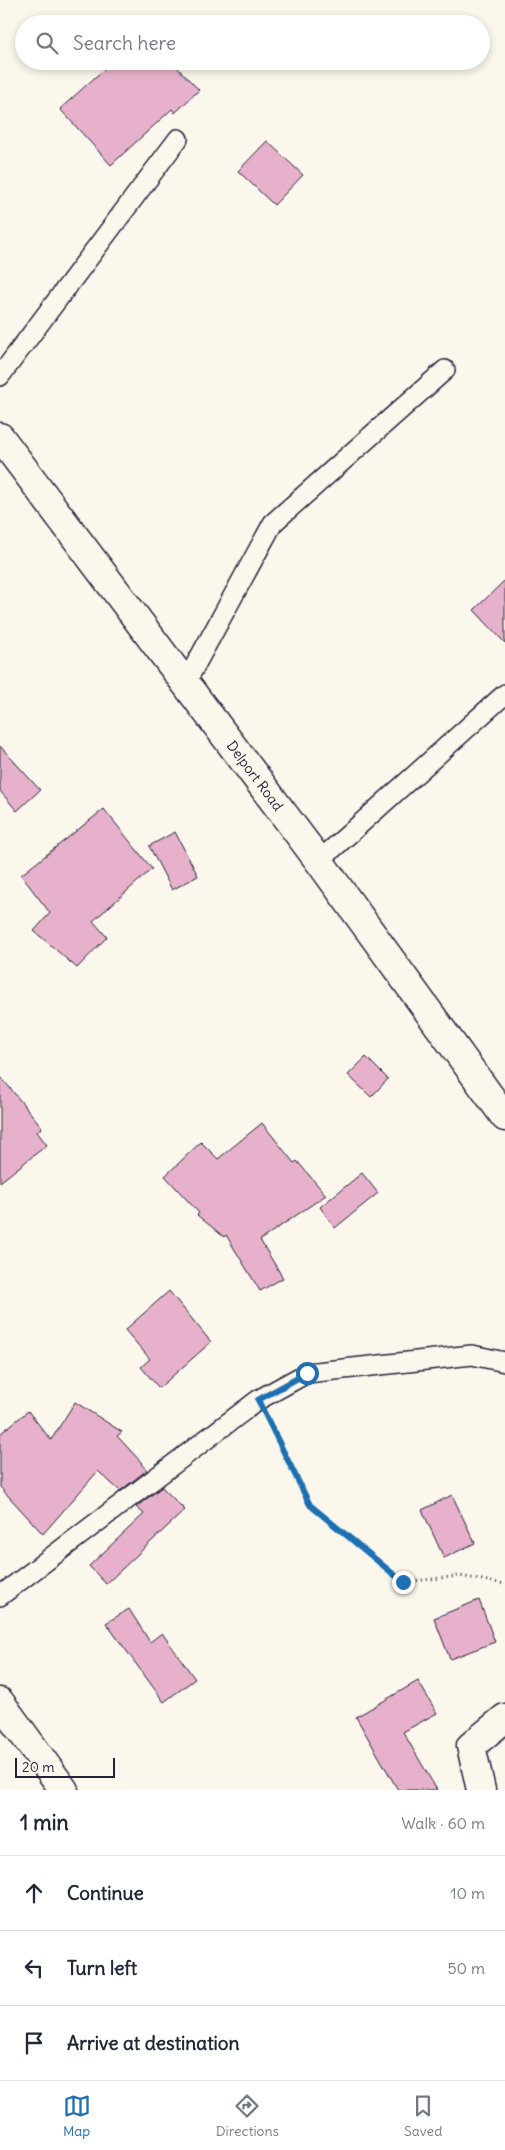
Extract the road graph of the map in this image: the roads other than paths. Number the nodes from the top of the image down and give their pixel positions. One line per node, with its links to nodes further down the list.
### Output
1 (178, 139): 3 (lane)
2 (445, 370): 5 (lane)
3 (0, 376)
4 (0, 437): 5 (street, Delport Road)
5 (185, 684): 7 (street, Delport Road)
6 (505, 694): 7 (lane)
7 (319, 861): 8 (street, Delport Road)
8 (505, 1117)
9 (505, 1362): 10 (lane)
10 (0, 1596)
11 (0, 1702): 13 (street)
12 (505, 1718): 14 (street)
13 (64, 1790)
14 (481, 1790)

